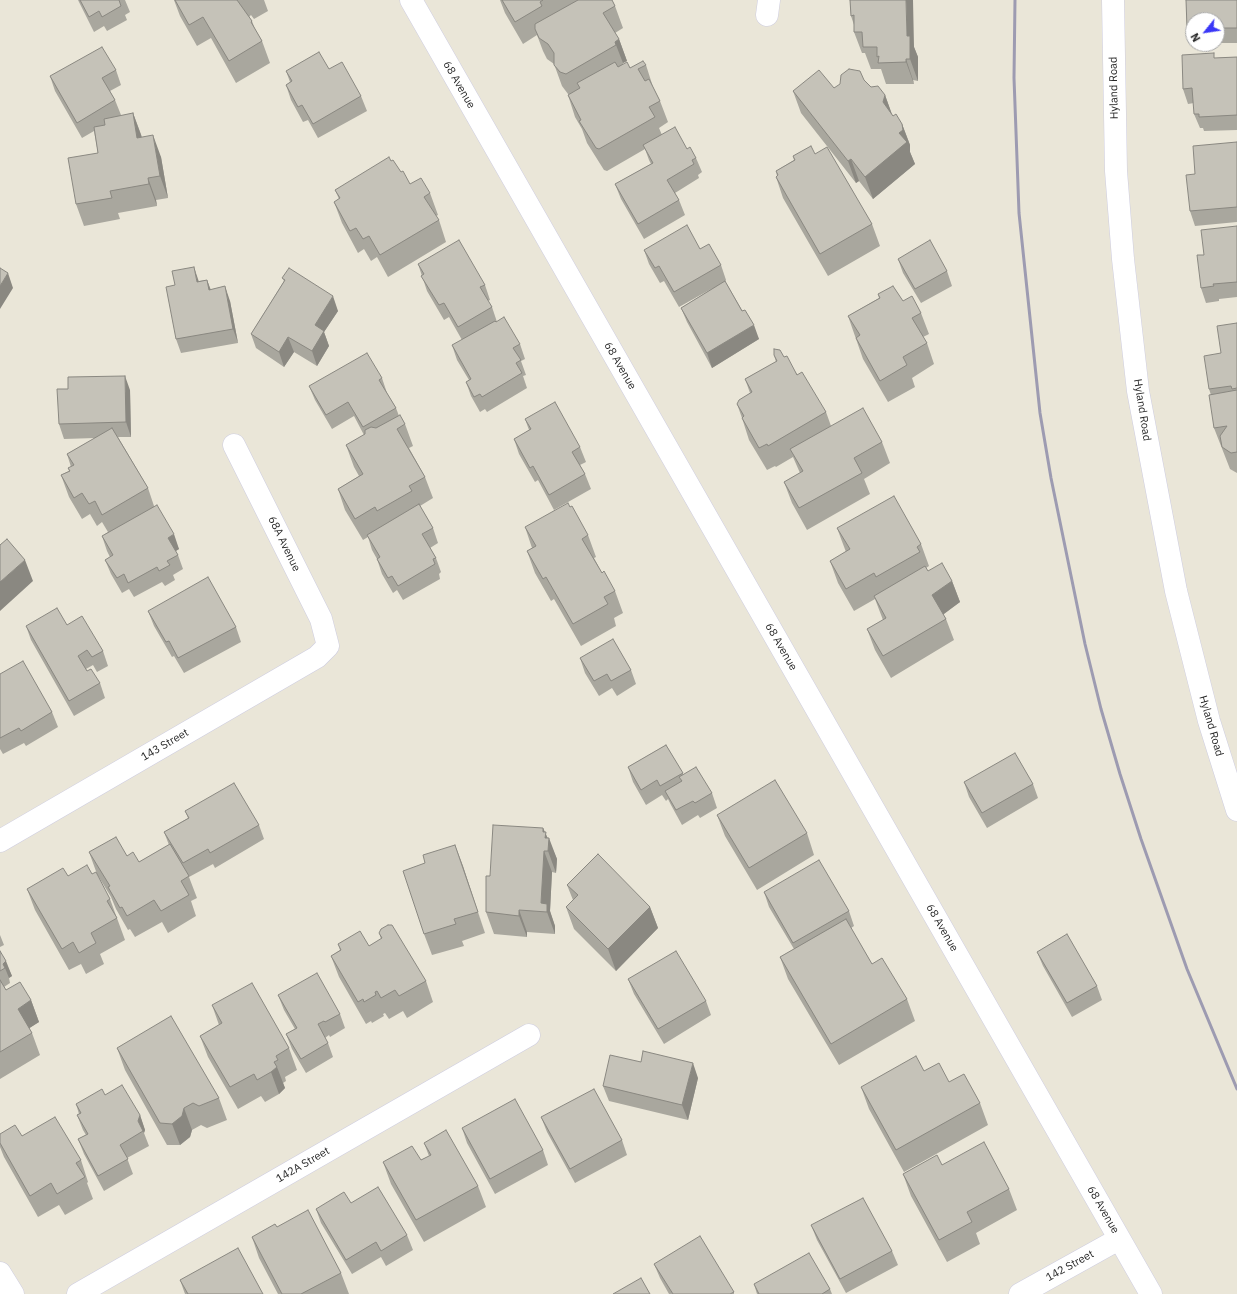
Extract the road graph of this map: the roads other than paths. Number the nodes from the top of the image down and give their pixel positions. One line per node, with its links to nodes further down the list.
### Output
1 (411, 0): 8 (street, 68 Avenue)
2 (1113, 0): 5 (street, Hyland Road)
3 (234, 445): 4 (street, 68A Avenue)
4 (328, 646): 6 (street, 143 Street)
5 (1237, 810)
6 (0, 841)
7 (529, 1035): 11 (street, 142A Street)
8 (1119, 1239): 12 (street, 142 Street); 13 (street, 68 Avenue)
9 (0, 1273): 10 (street)
10 (13, 1294)
11 (78, 1294)
12 (1020, 1294)
13 (1151, 1294)

